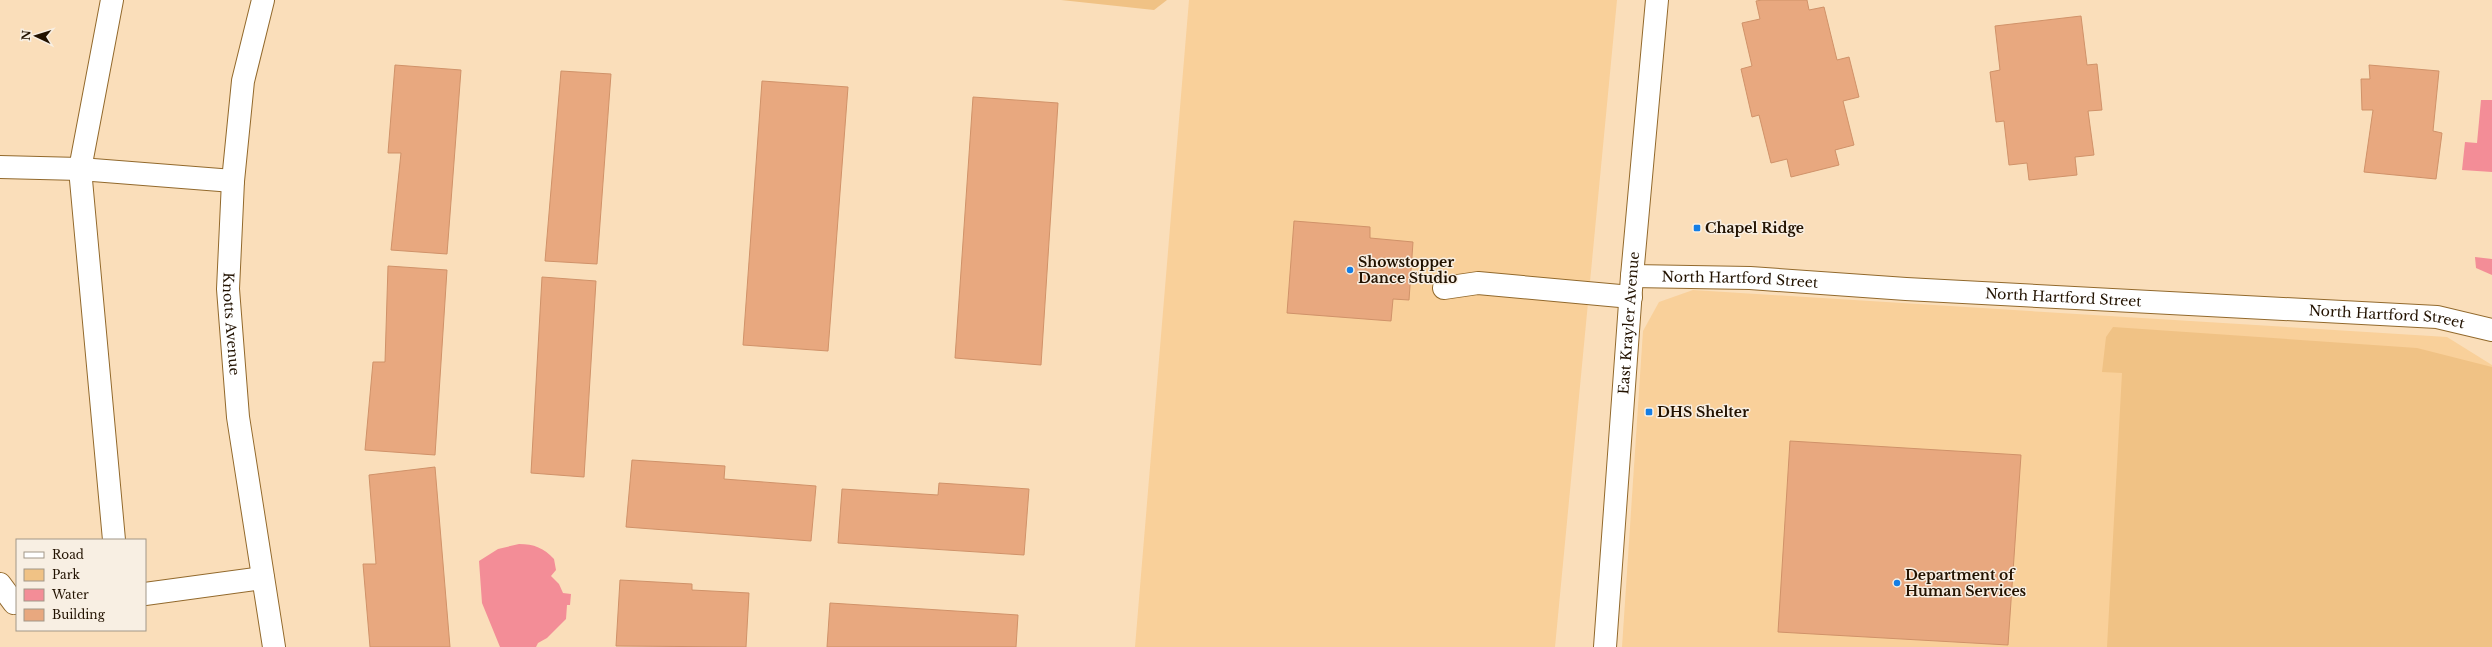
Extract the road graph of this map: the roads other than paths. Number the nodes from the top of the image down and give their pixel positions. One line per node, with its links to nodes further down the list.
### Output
1 (112, 0): 5 (street)
2 (263, 0): 6 (street, Knotts Avenue)
3 (1658, 0): 7 (street, East Krayler Avenue)
4 (0, 167): 5 (street)
5 (80, 169): 6 (street); 10 (street)
6 (233, 181): 11 (street, Knotts Avenue)
7 (1632, 287): 8 (street, North Hartford Street); 9 (street, North Hartford Street); 16 (street, East Krayler Avenue)
8 (1444, 288)
9 (2492, 330)
10 (114, 539)
11 (263, 578): 13 (street); 15 (street, Knotts Avenue)
12 (0, 584): 14 (street)
13 (146, 594)
14 (16, 602)
15 (274, 647)
16 (1605, 647)

